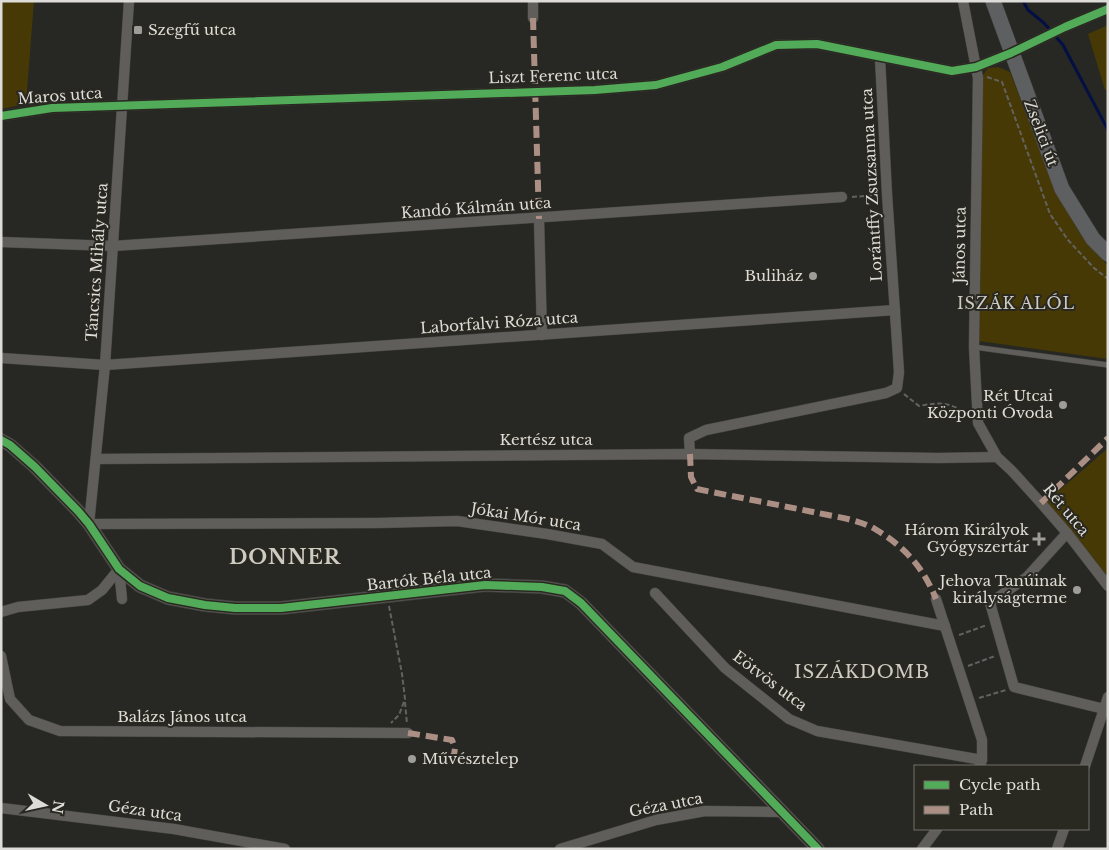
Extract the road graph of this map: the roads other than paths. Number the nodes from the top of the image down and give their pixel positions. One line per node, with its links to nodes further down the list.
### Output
1 (129, 1): 10 (street, Táncsics Mihály utca)
2 (533, 1): 6 (street)
3 (963, 1): 9 (street, János utca)
4 (993, 1): 7 (main road, Zselici út)
5 (1108, 9): 7 (street)
6 (534, 18)
7 (1011, 53): 9 (street); 16 (main road, Zselici út)
8 (880, 58): 9 (street, Liszt Ferenc utca); 10 (street, Liszt Ferenc utca); 17 (street, Lorántffy Zsuzsanna utca)
9 (976, 66): 19 (street, János utca)
10 (122, 106): 11 (street, Maros utca); 15 (street, Táncsics Mihály utca)
11 (1, 116)
12 (842, 197): 13 (street, Kandó Kálmán utca)
13 (539, 219): 15 (street, Kandó Kálmán utca); 18 (street)
14 (1, 242): 15 (street, Kandó Kálmán utca)
15 (113, 246): 21 (street, Táncsics Mihály utca)
16 (1108, 254)
17 (894, 310): 18 (street, Laborfalvi Róza utca); 24 (street, Lorántffy Zsuzsanna utca)
18 (542, 335): 21 (street, Laborfalvi Róza utca)
19 (974, 347): 22 (lane); 25 (street, János utca)
20 (1, 358): 21 (street, Laborfalvi Róza utca)
21 (105, 365): 26 (street, Táncsics Mihály utca)
22 (1108, 365)
23 (1, 440): 27 (street, Bartók Béla utca)
24 (690, 454): 25 (street, Kertész utca); 26 (street, Kertész utca)
25 (997, 457): 28 (street, Rét utca)
26 (96, 459): 27 (street, Táncsics Mihály utca)
27 (89, 524): 29 (street, Bartók Béla utca); 35 (street, Jókai Mór utca)
28 (1068, 534): 30 (street, Rét utca); 38 (street)
29 (119, 569): 32 (street); 34 (street); 43 (street, Bartók Béla utca)
30 (1108, 586)
31 (655, 593): 40 (street, Eötvös utca)
32 (122, 599)
33 (936, 599): 35 (street)
34 (1, 612)
35 (945, 626): 40 (street)
36 (1, 656): 39 (street, Balázs János utca)
37 (1108, 697): 38 (street)
38 (1106, 709): 41 (street)
39 (408, 733)
40 (981, 763)
41 (1085, 765)
42 (1, 808): 46 (street, Géza utca)
43 (781, 812): 47 (street, Géza utca); 48 (street, Bartók Béla utca)
44 (936, 830): 49 (street)
45 (1064, 830): 50 (street)
46 (285, 849)
47 (560, 849)
48 (818, 849)
49 (922, 849)
50 (1057, 849)

